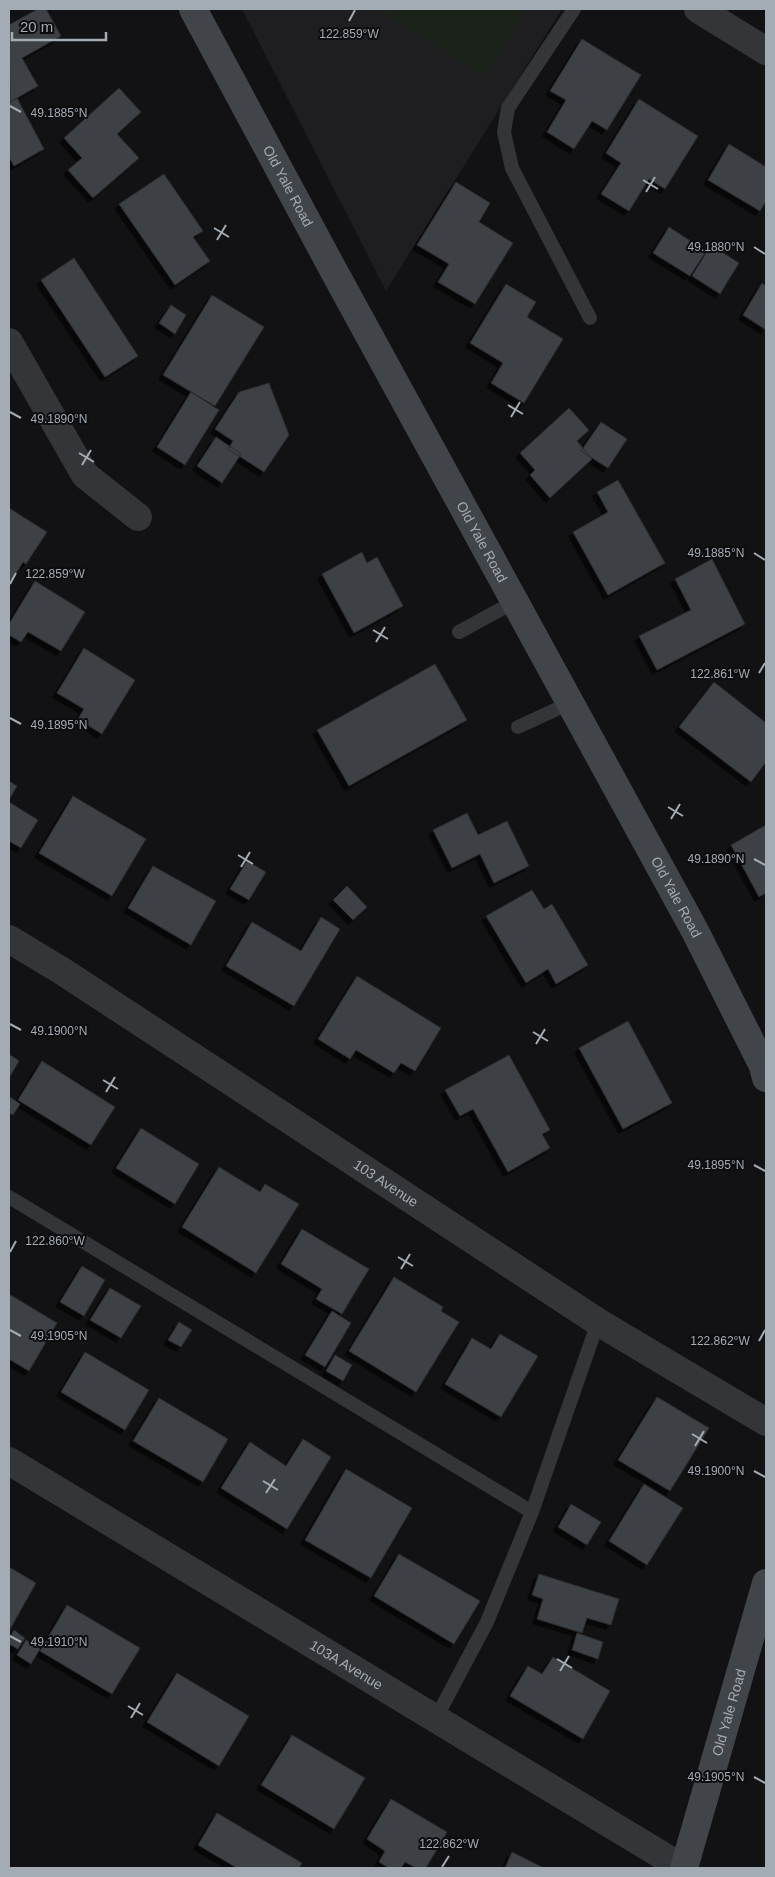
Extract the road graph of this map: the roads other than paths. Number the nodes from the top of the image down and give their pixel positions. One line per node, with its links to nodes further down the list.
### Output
1 (194, 9): 8 (main road, Old Yale Road)
2 (574, 9): 5 (lane)
3 (698, 9): 4 (street)
4 (766, 51)
5 (590, 318)
6 (9, 342): 7 (street)
7 (138, 517)
8 (514, 602): 9 (lane); 10 (main road, Old Yale Road)
9 (459, 632)
10 (570, 703): 11 (lane); 13 (main road, Old Yale Road)
11 (518, 727)
12 (9, 939): 15 (street, 103 Avenue)
13 (765, 1068)
14 (9, 1197): 18 (lane)
15 (598, 1322): 16 (street, 103 Avenue); 18 (lane)
16 (766, 1422)
17 (9, 1461): 20 (street, 103A Avenue)
18 (532, 1512): 20 (lane)
19 (766, 1584): 21 (main road, Old Yale Road)
20 (436, 1718): 21 (street, 103A Avenue)
21 (684, 1868)

